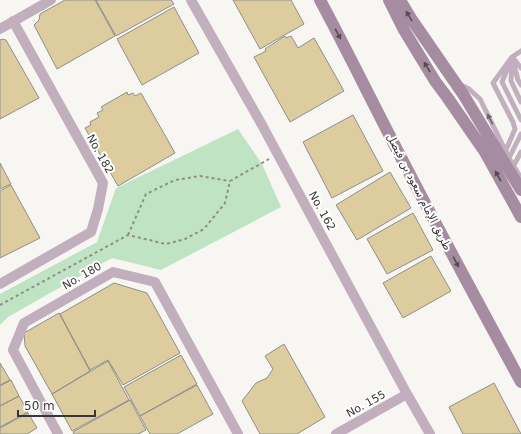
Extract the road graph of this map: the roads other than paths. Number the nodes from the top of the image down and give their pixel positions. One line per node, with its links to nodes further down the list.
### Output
1 (51, 0): 6 (street)
2 (191, 0): 25 (street, No. 162)
3 (320, 0): 24 (main road, طريق الإمام سعود بن فيصل, one-way to 24)
4 (389, 0): 22 (main road, one-way to 4)
5 (400, 0): 11 (main road, one-way to 5)
6 (13, 22): 7 (street); 23 (street, No. 182)
7 (0, 28)
8 (521, 51): 9 (lane)
9 (512, 56): 10 (lane); 12 (lane); 13 (lane); 14 (lane); 16 (lane)
10 (521, 68)
11 (451, 78): 16 (lane, one-way to 11); 21 (main road)
12 (521, 85)
13 (521, 102)
14 (521, 120)
15 (521, 134): 18 (lane)
16 (506, 150): 18 (lane)
17 (521, 152): 19 (lane)
18 (510, 158): 19 (lane)
19 (514, 165): 20 (lane)
20 (520, 174)
21 (521, 190)
22 (521, 217)
23 (0, 284)
24 (521, 382)
25 (408, 394): 28 (street, No. 155); 29 (street, No. 162)
26 (58, 434): 27 (street, No. 180)
27 (238, 434)
28 (336, 434)
29 (430, 434)

